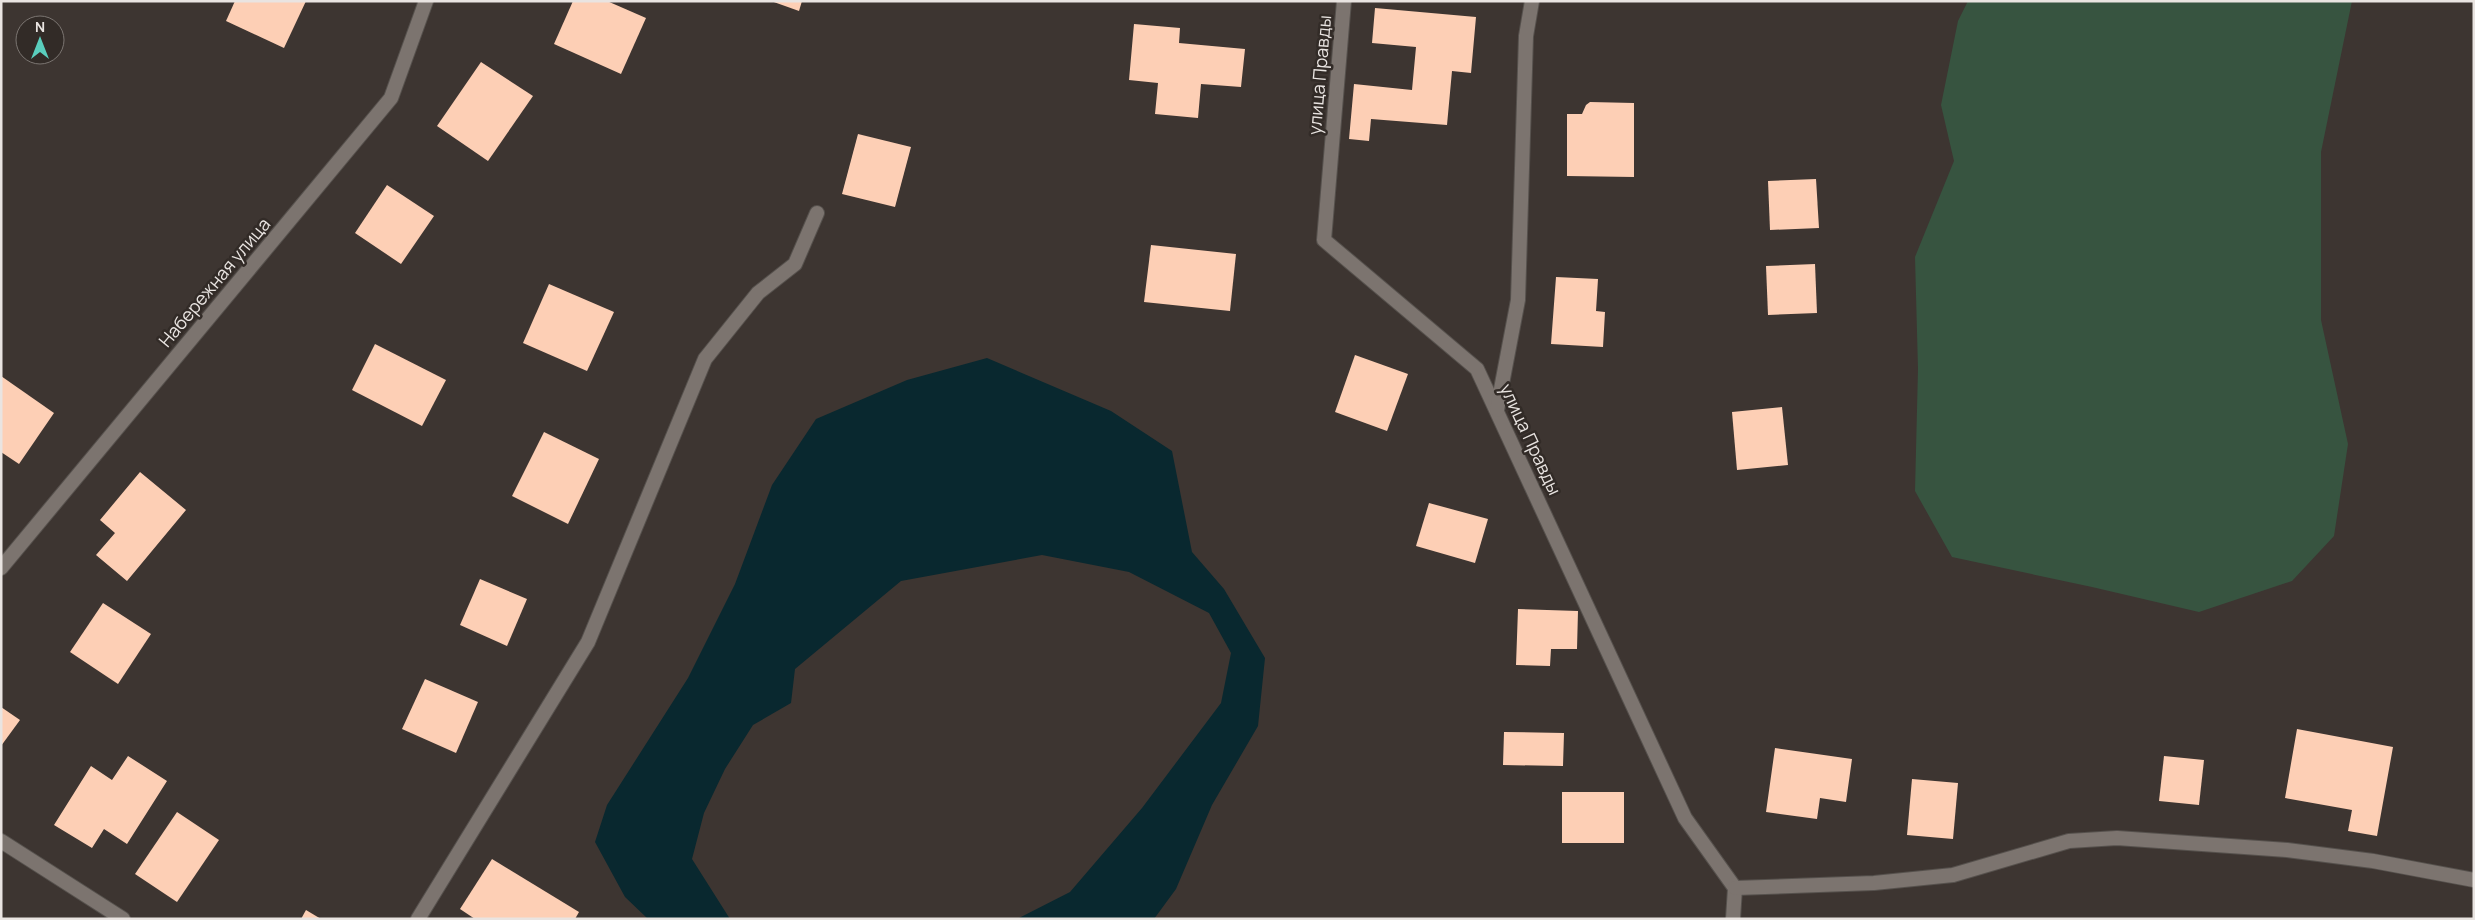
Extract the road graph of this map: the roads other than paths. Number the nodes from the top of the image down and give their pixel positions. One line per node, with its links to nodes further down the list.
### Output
1 (426, 1): 6 (street, Набережная улица)
2 (1344, 1): 5 (street, улица Правды)
3 (1532, 1): 5 (street)
4 (817, 213): 11 (street)
5 (1497, 410): 9 (street, улица Правды)
6 (1, 568)
7 (1, 841): 10 (street)
8 (2474, 880): 9 (street)
9 (1735, 888): 12 (street)
10 (124, 919)
11 (418, 919)
12 (1733, 919)

